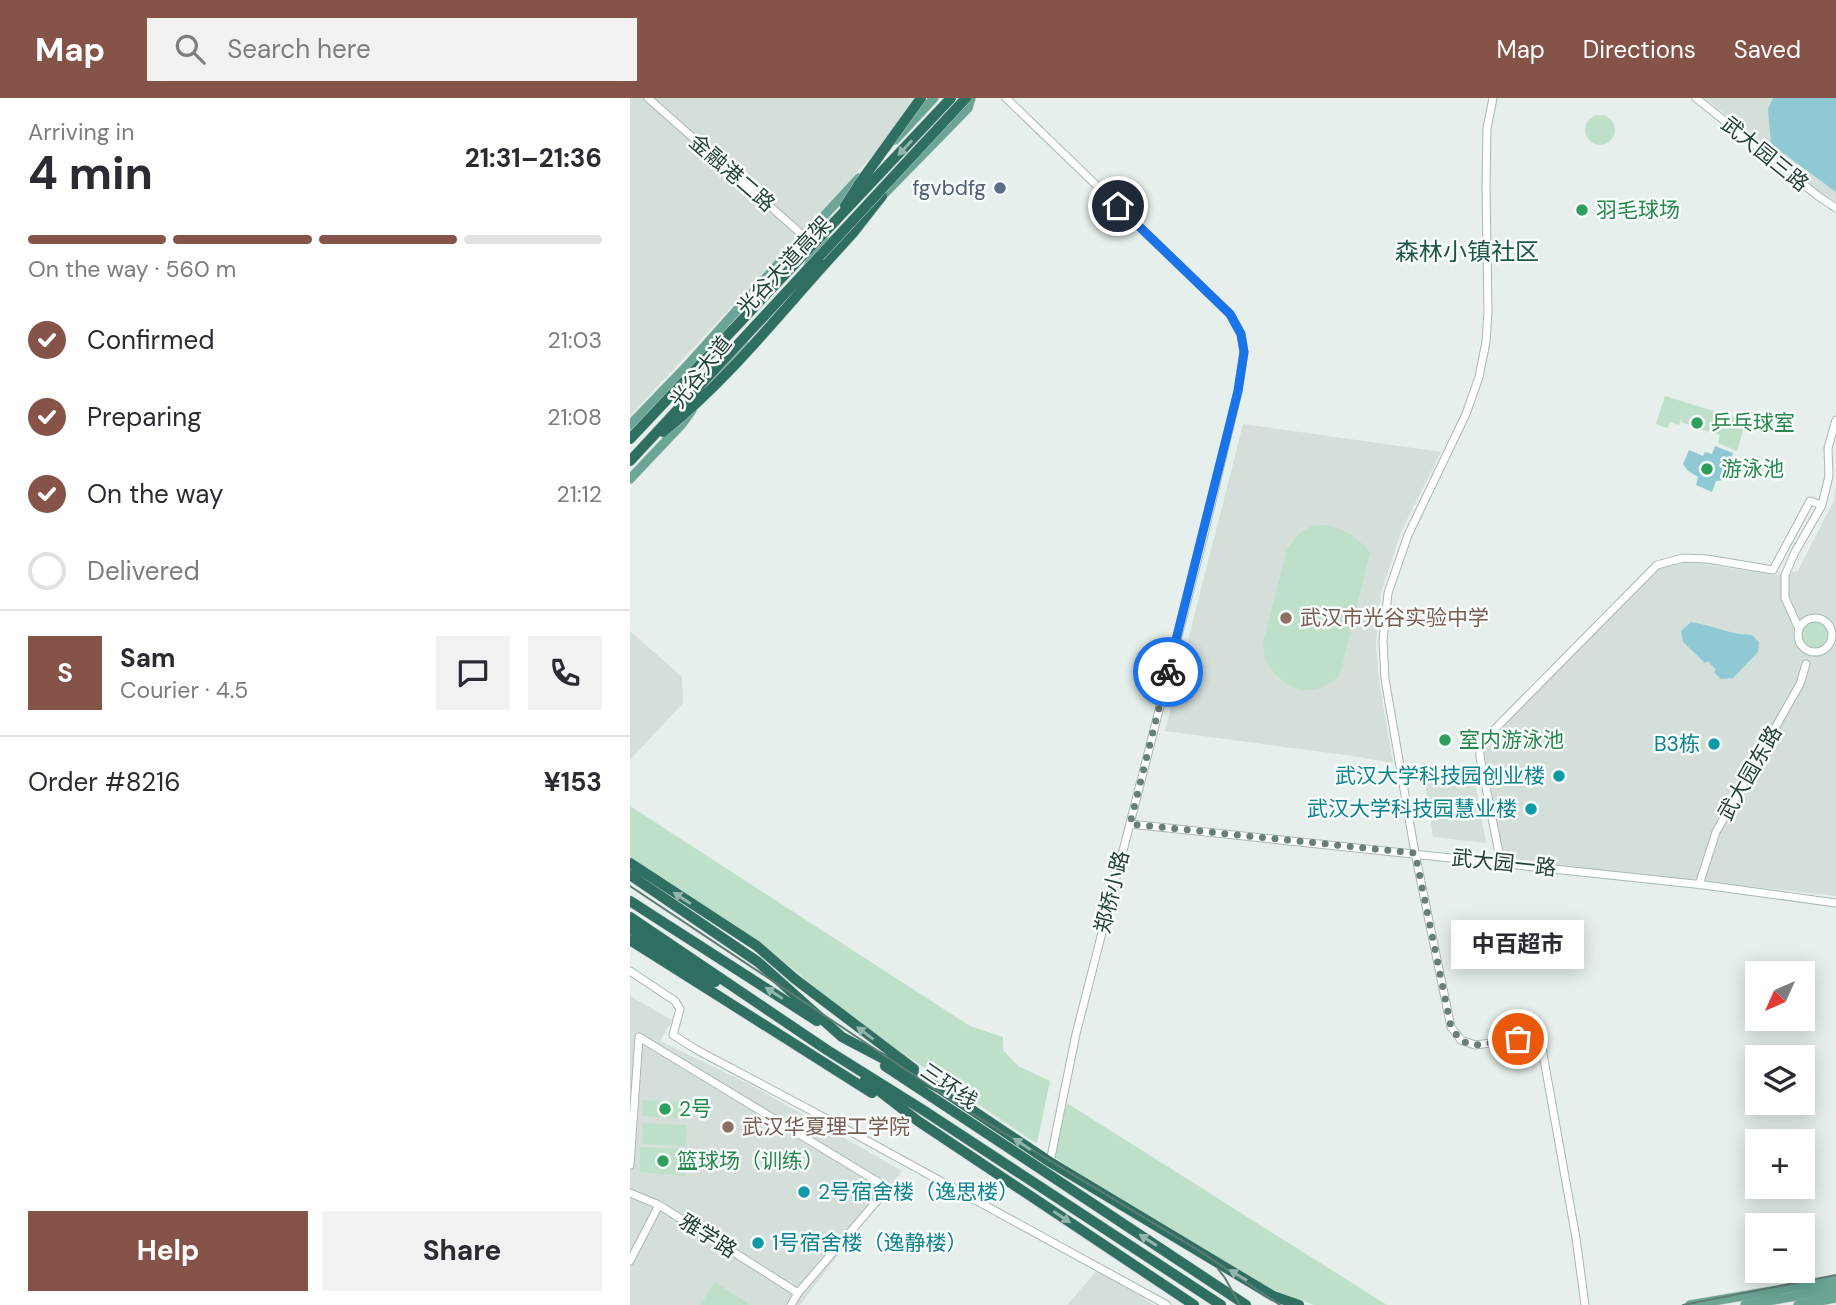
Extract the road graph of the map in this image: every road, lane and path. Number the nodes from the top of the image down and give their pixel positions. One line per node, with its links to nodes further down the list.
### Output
1 (648, 98): 12 (street, 金融港二路)
2 (921, 98): 11 (highway, bridge)
3 (934, 98): 12 (main road, 光谷大道)
4 (951, 98): 11 (highway, 光谷大道高架, one-way to 11, bridge)
5 (968, 98): 9 (main road, 光谷大道); 16 (highway, 光谷大道高架, bridge)
6 (1006, 98): 28 (street, 郑桥小路)
7 (1493, 98): 29 (street)
8 (1696, 98): 10 (street, 武大园三路)
9 (882, 196): 12 (main road, 光谷大道); 16 (highway, bridge)
10 (1836, 208)
11 (835, 224): 15 (highway, 光谷大道高架, bridge)
12 (816, 247): 14 (main road, 光谷大道); 18 (main road, 光谷大道)
13 (1836, 420): 19 (street)
14 (630, 425)
15 (630, 439)
16 (638, 452): 17 (highway, 光谷大道高架, bridge)
17 (630, 461)
18 (630, 479)
19 (1822, 505): 20 (street); 31 (street)
20 (1795, 616): 21 (street); 22 (street)
21 (1812, 618): 22 (street); 23 (street)
22 (1799, 629): 25 (street)
23 (1833, 631): 24 (street)
24 (1832, 643): 26 (street)
25 (1801, 644): 26 (street); 27 (street)
26 (1820, 651): 27 (street)
27 (1806, 664): 34 (street, 武大园东路)
28 (1130, 824): 29 (street, 武大园一路); 49 (street, 郑桥小路)
29 (1415, 853): 31 (street, 武大园一路); 65 (street)
30 (630, 863): 43 (highway, one-way to 30)
31 (1501, 863): 34 (street, 武大园一路)
32 (630, 869): 35 (highway)
33 (630, 875): 35 (highway)
34 (1699, 884): 37 (street, 武大园一路)
35 (650, 889): 41 (highway)
36 (630, 901): 45 (highway, 三环线, one-way to 36)
37 (1836, 903)
38 (630, 917): 46 (highway, 三环线)
39 (630, 928): 44 (highway); 46 (highway)
40 (630, 940): 44 (highway)
41 (743, 952): 43 (highway); 45 (highway)
42 (630, 971): 60 (street)
43 (794, 979): 47 (highway, one-way to 43)
44 (701, 984): 48 (highway)
45 (842, 1037): 47 (highway); 63 (highway, 三环线, one-way to 45)
46 (827, 1050): 48 (highway); 62 (highway, 三环线)
47 (939, 1088): 49 (highway, one-way to 47)
48 (921, 1123): 61 (highway, one-way to 61)
49 (1050, 1163): 58 (highway, one-way to 49)
50 (630, 1165): 56 (street)
51 (630, 1193): 52 (street)
52 (659, 1205): 53 (street, 雅学路); 56 (street, 雅学路)
53 (630, 1261)
54 (1836, 1280): 66 (main road)
55 (1836, 1289): 67 (main road)
56 (798, 1293): 59 (street)
57 (1836, 1300): 68 (main road); 69 (main road)
58 (1282, 1302): 64 (highway)
59 (790, 1305)
60 (1167, 1305)
61 (1194, 1305)
62 (1221, 1305)
63 (1246, 1305)
64 (1298, 1305)
65 (1585, 1305)
66 (1690, 1305)
67 (1745, 1305)
68 (1798, 1305)
69 (1819, 1305)

